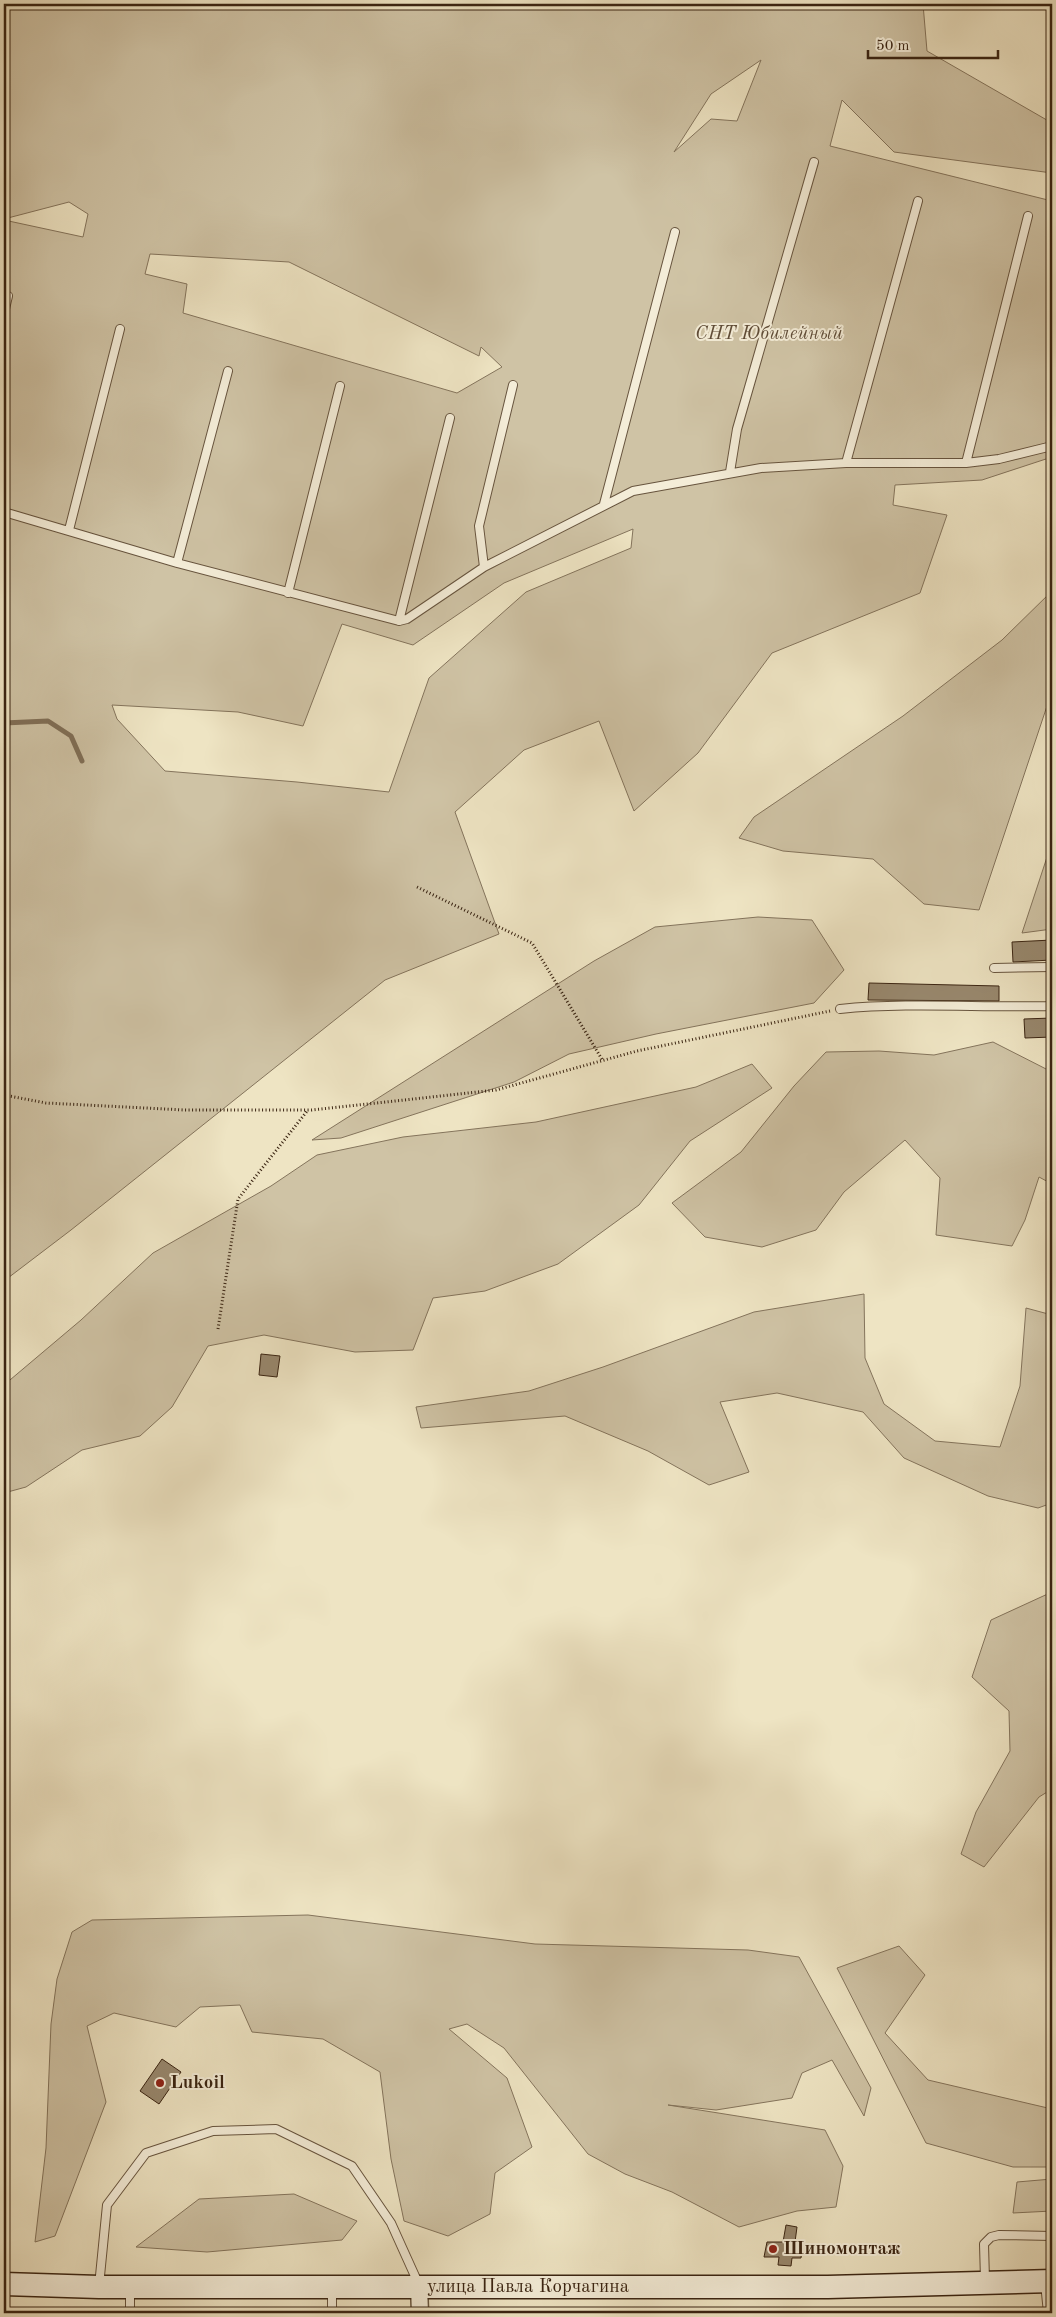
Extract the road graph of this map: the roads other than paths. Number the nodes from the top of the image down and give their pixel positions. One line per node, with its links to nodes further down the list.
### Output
1 (814, 162): 15 (lane)
2 (918, 201): 13 (lane)
3 (1028, 216): 14 (lane)
4 (675, 232): 16 (lane)
5 (8, 296): 6 (lane)
6 (4, 313)
7 (120, 329): 18 (lane)
8 (228, 371): 19 (lane)
9 (512, 385): 20 (lane)
10 (340, 386): 21 (lane)
11 (450, 418): 22 (lane)
12 (1052, 446): 14 (lane)
13 (846, 463): 14 (lane); 15 (lane)
14 (966, 463)
15 (730, 472): 16 (lane)
16 (604, 504): 20 (lane)
17 (4, 512): 18 (lane)
18 (69, 530): 19 (lane)
19 (177, 563): 21 (lane)
20 (484, 567): 22 (lane)
21 (288, 593): 22 (lane)
22 (399, 621)
23 (994, 968): 24 (lane)
24 (1052, 968)
25 (1052, 1006): 26 (lane)
26 (840, 1009)
27 (1052, 2236): 29 (lane)
28 (1049, 2281): 29 (main road, улица Павла Корчагина); 38 (lane)
29 (985, 2283): 34 (main road, улица Павла Корчагина)
30 (4, 2284): 31 (main road, улица Павла Корчагина)
31 (99, 2287): 32 (main road, улица Павла Корчагина); 34 (lane)
32 (130, 2287): 33 (main road, улица Павла Корчагина); 35 (lane)
33 (332, 2287): 34 (main road, улица Павла Корчагина); 36 (lane)
34 (419, 2287): 37 (street)
35 (130, 2313)
36 (332, 2313)
37 (420, 2313)
38 (1048, 2313)

